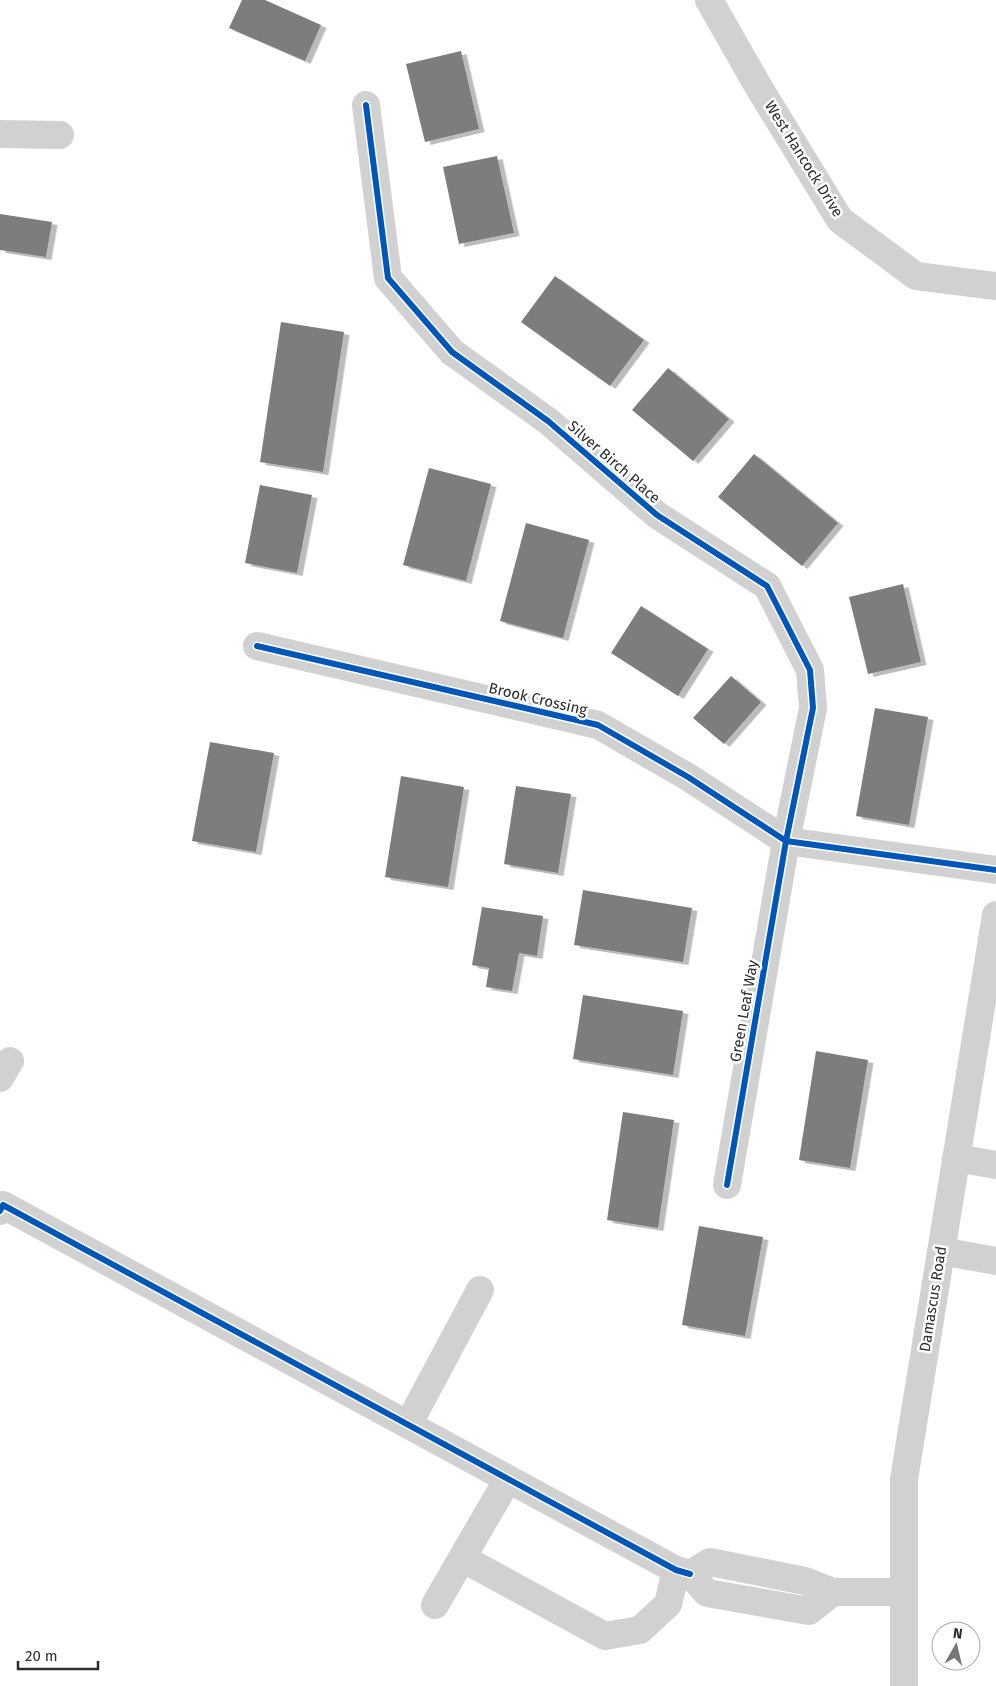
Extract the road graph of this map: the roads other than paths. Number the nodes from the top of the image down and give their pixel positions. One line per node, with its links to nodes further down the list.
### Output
1 (710, 0): 5 (street, West Hancock Drive)
2 (366, 105): 7 (street, Silver Birch Place)
3 (0, 134): 4 (street)
4 (60, 135)
5 (996, 286)
6 (257, 646): 7 (street, Brook Crossing)
7 (786, 841): 8 (street); 12 (street, Green Leaf Way)
8 (996, 870)
9 (996, 915): 10 (street, Damascus Road)
10 (956, 1158): 11 (street); 14 (street, Damascus Road)
11 (996, 1165)
12 (727, 1185)
13 (1, 1206): 17 (street)
14 (941, 1251): 15 (street); 21 (street, Damascus Road)
15 (996, 1261)
16 (480, 1290): 17 (street)
17 (408, 1425): 18 (street)
18 (508, 1479): 19 (street); 20 (street)
19 (462, 1558): 20 (street); 22 (street)
20 (683, 1572): 21 (street)
21 (904, 1592): 23 (street, Damascus Road)
22 (435, 1605)
23 (904, 1686)

